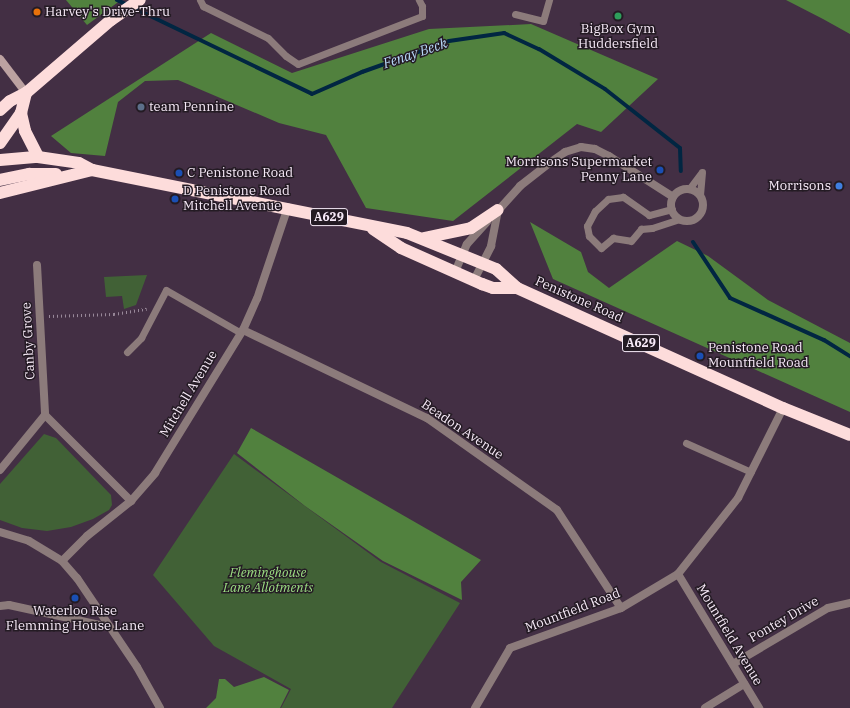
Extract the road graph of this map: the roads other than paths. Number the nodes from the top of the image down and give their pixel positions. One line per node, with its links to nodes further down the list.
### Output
1 (140, 0): 7 (highway)
2 (200, 0): 3 (lane)
3 (419, 0)
4 (549, 0): 5 (lane)
5 (515, 14)
6 (0, 59): 7 (street)
7 (26, 93): 8 (highway); 9 (highway)
8 (0, 110)
9 (21, 113): 10 (highway); 11 (highway)
10 (0, 143)
11 (38, 157): 12 (highway, Penistone Road / A629); 13 (highway, Penistone Road / A629)
12 (0, 160)
13 (92, 170): 14 (highway, Penistone Road / A629); 20 (highway, Penistone Road / A629)
14 (71, 175): 15 (highway, A629); 17 (highway, Penistone Road / A629)
15 (0, 180)
16 (689, 189): 18 (street); 18 (lane); 19 (street)
17 (0, 193)
18 (700, 195): 23 (street)
19 (673, 196): 21 (street); 22 (street)
20 (288, 207): 24 (highway, Penistone Road / A629); 32 (street, Mitchell Avenue)
21 (672, 209): 23 (street); 23 (lane)
22 (498, 210): 25 (highway); 26 (street); 27 (street)
23 (680, 219)
24 (371, 227): 25 (highway, Penistone Road / A629); 29 (highway, Penistone Road / A629)
25 (422, 238): 26 (highway, Penistone Road / A629)
26 (463, 254): 27 (highway, Penistone Road / A629); 29 (street)
27 (482, 263): 30 (street); 31 (highway, Penistone Road / A629)
28 (37, 265): 35 (street, Canby Grove)
29 (456, 272): 30 (highway, Penistone Road / A629)
30 (474, 280): 31 (highway, Penistone Road / A629)
31 (517, 288): 34 (highway, Penistone Road / A629)
32 (242, 332): 33 (lane); 40 (street, Mitchell Avenue); 46 (street, Beadon Avenue)
33 (127, 352)
34 (783, 408): 36 (highway, Penistone Road / A629); 39 (street, Mountfield Road)
35 (45, 415): 38 (street); 40 (street)
36 (850, 435)
37 (686, 443): 39 (lane)
38 (0, 470)
39 (751, 472): 43 (street, Mountfield Road)
40 (131, 501): 42 (street, Mitchell Avenue)
41 (0, 532): 42 (street)
42 (62, 561): 47 (street)
43 (678, 574): 46 (street, Mountfield Road); 48 (street, Mountfield Avenue)
44 (850, 603): 48 (street, Pontey Drive)
45 (0, 606): 47 (street)
46 (621, 608): 51 (street, Mountfield Road)
47 (109, 627): 50 (street)
48 (733, 664): 49 (street, Mountfield Avenue)
49 (744, 684): 52 (street); 53 (street, Mountfield Avenue)
50 (160, 708)
51 (475, 708)
52 (705, 708)
53 (759, 708)

